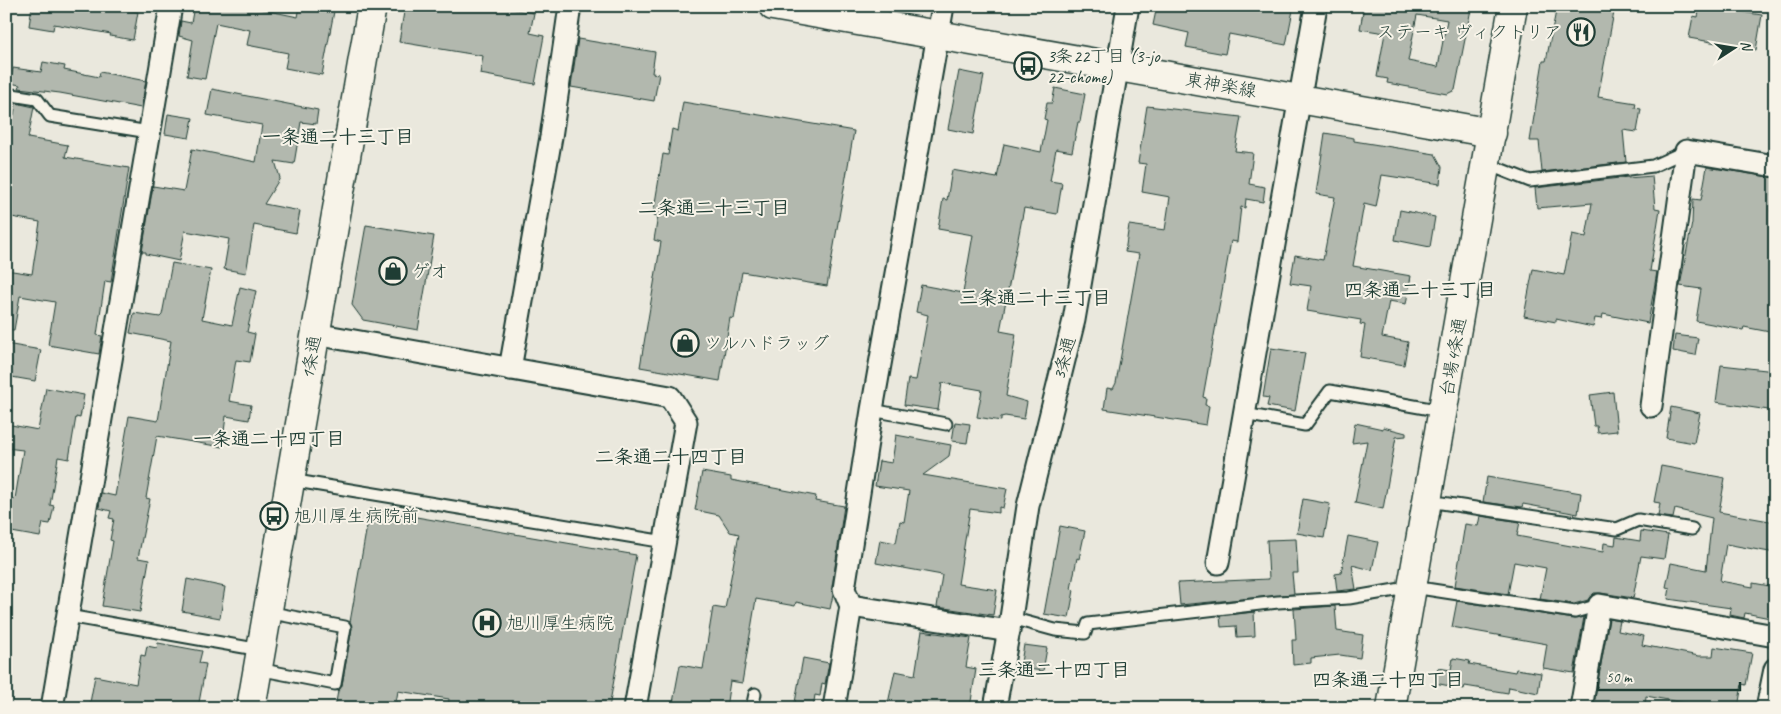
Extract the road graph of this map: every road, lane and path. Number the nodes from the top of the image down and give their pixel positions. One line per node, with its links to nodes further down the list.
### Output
1 (171, 6): 13 (street)
2 (372, 6): 18 (street, 1条通)
3 (570, 6): 19 (street)
4 (773, 6): 9 (street, 東神楽線)
5 (943, 6): 9 (street)
6 (1128, 6): 10 (street, 3条通)
7 (1316, 6): 12 (street)
8 (1513, 6): 14 (street, 台場4条通)
9 (938, 36): 10 (street, 東神楽線); 21 (street)
10 (1117, 67): 12 (street, 東神楽線); 35 (street, 3条通)
11 (6, 94): 13 (lane)
12 (1300, 98): 14 (street, 東神楽線); 23 (street)
13 (150, 132): 34 (street)
14 (1492, 133): 16 (street, 台場4条通)
15 (1686, 151): 16 (lane); 17 (street); 20 (street)
16 (1487, 164): 22 (street, 台場4条通)
17 (1775, 166)
18 (315, 334): 19 (street); 25 (street, 1条通)
19 (510, 369): 28 (street)
20 (1651, 406)
21 (872, 410): 24 (lane); 31 (street)
22 (1443, 412): 23 (lane); 26 (street, 台場4条通)
23 (1244, 414): 29 (street)
24 (946, 424)
25 (290, 480): 28 (lane); 33 (street, 1条通)
26 (1426, 500): 27 (lane); 30 (street, 台場4条通)
27 (1692, 529)
28 (665, 542): 42 (street)
29 (1218, 563)
30 (1413, 586): 32 (lane); 35 (lane); 46 (street, 台場4条通)
31 (851, 606): 35 (street); 44 (street)
32 (1599, 606): 36 (street); 47 (street)
33 (267, 612): 37 (street, 1条通); 37 (lane)
34 (68, 616): 37 (lane); 40 (street)
35 (1010, 624): 45 (street, 3条通)
36 (1775, 636)
37 (259, 659): 41 (street, 1条通)
38 (1775, 669): 48 (street)
39 (755, 694): 43 (lane)
40 (52, 708)
41 (251, 708)
42 (635, 708)
43 (752, 708)
44 (834, 708)
45 (995, 708)
46 (1391, 708)
47 (1581, 708)
48 (1767, 708)

